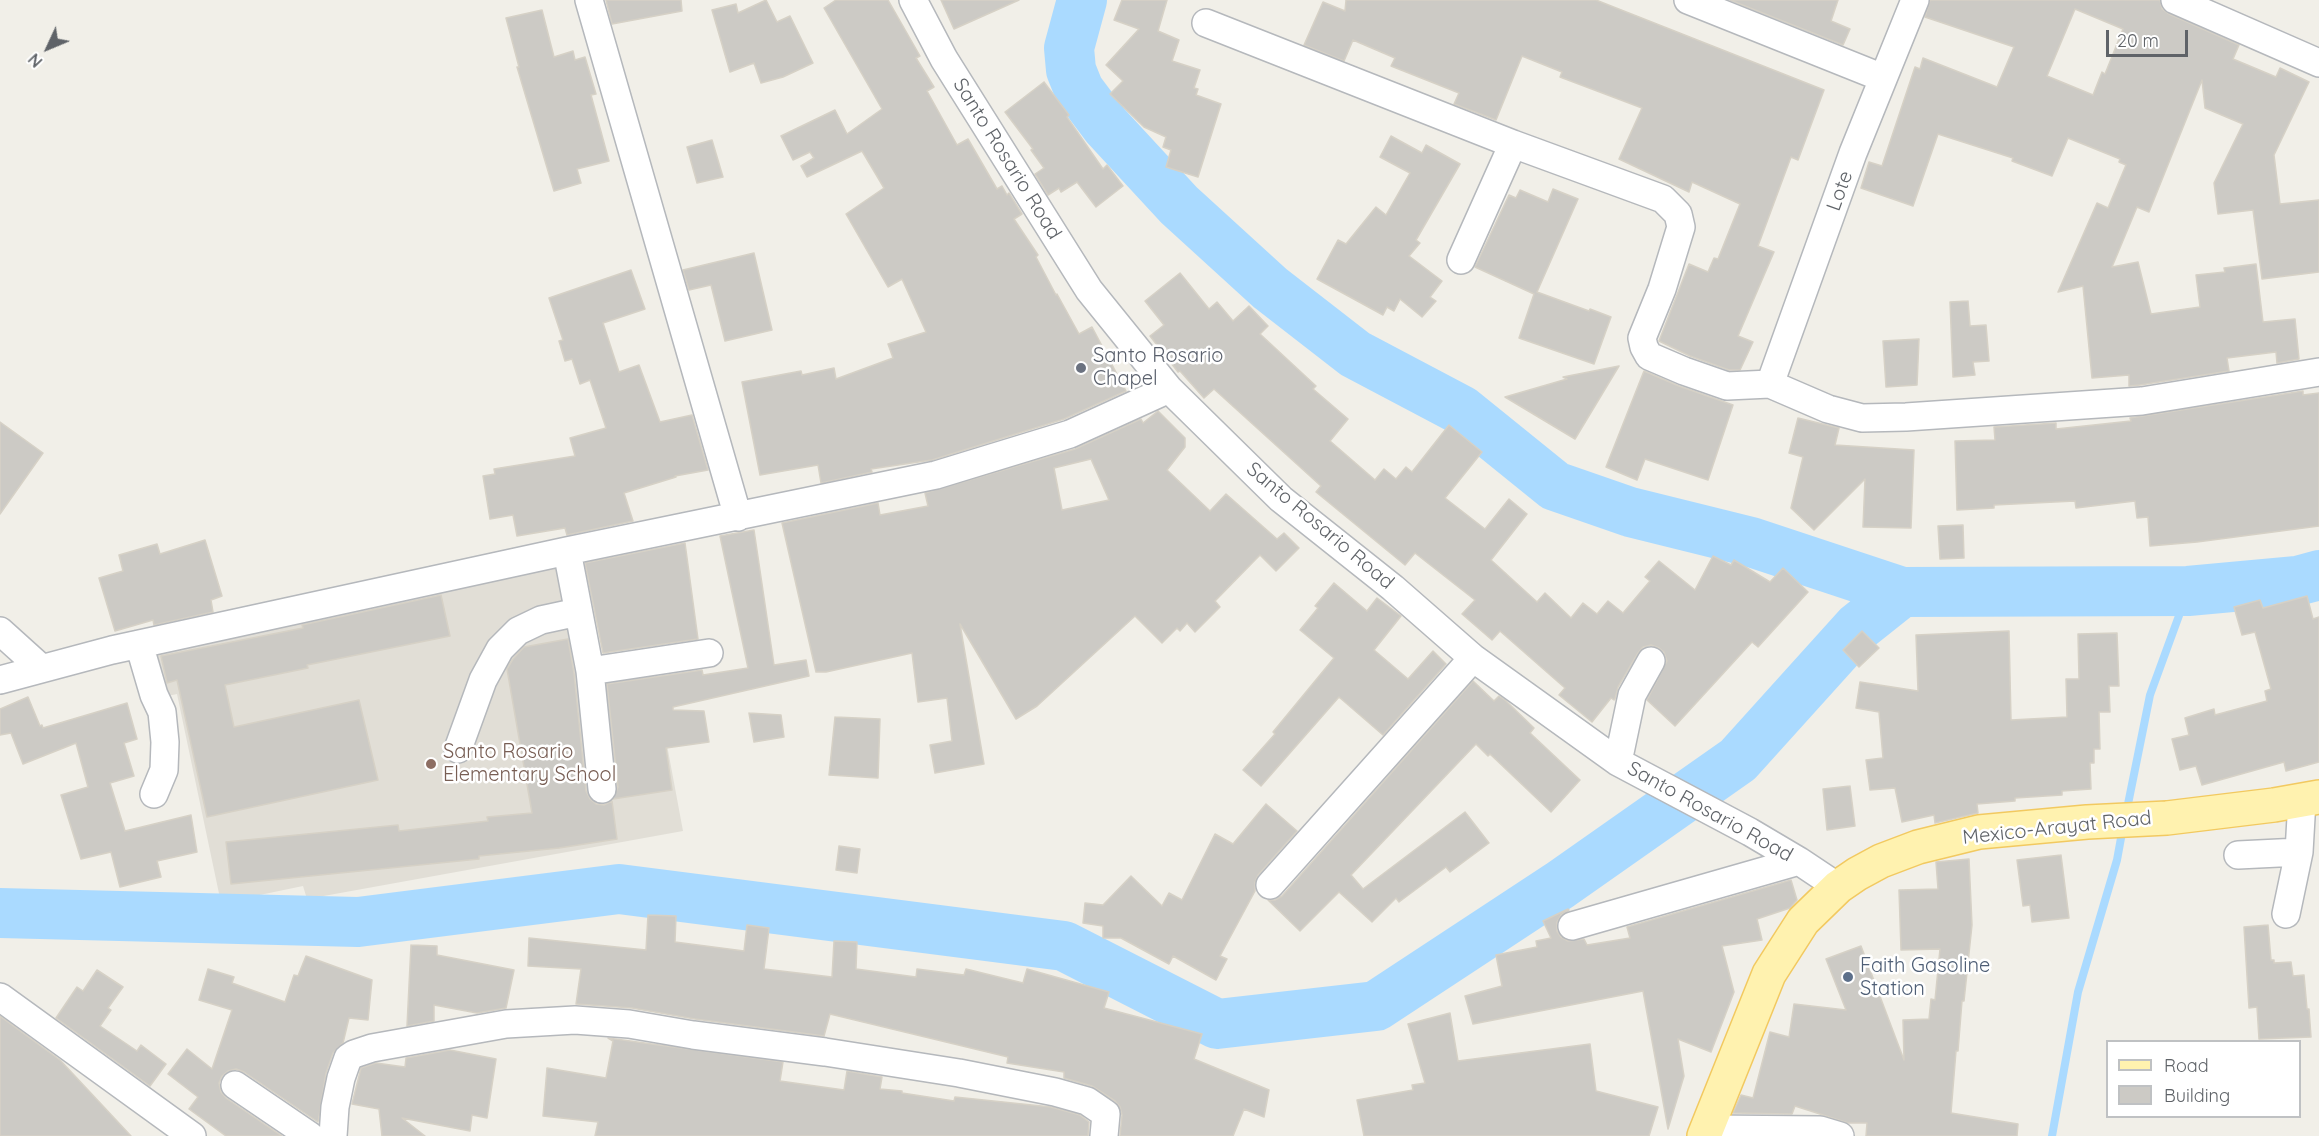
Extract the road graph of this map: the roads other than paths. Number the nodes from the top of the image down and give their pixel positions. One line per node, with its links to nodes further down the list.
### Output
1 (589, 0): 14 (street)
2 (913, 0): 13 (street, Santo Rosario Road)
3 (1688, 0): 8 (street)
4 (1915, 0): 8 (street, Lote)
5 (2175, 0): 7 (street)
6 (1206, 23): 9 (street)
7 (2319, 63)
8 (1882, 78): 12 (street, Lote)
9 (1514, 144): 10 (street); 12 (street)
10 (1461, 260)
11 (2319, 372): 12 (street)
12 (1770, 384)
13 (1170, 390): 14 (street); 20 (street, Santo Rosario Road)
14 (738, 517): 15 (street)
15 (567, 550): 16 (street); 18 (street)
16 (578, 612): 23 (street); 25 (street)
17 (0, 632): 22 (street)
18 (139, 644): 22 (street); 28 (street)
19 (709, 653): 23 (street)
20 (1473, 658): 26 (street, Santo Rosario Road); 33 (street)
21 (1651, 661): 26 (street)
22 (41, 668): 24 (street)
23 (590, 670): 27 (street)
24 (0, 680)
25 (458, 749)
26 (1618, 762): 32 (street, Santo Rosario Road)
27 (602, 789)
28 (154, 794)
29 (2311, 799): 30 (street); 34 (main road, Mexico-Arayat Road)
30 (2299, 852): 31 (street); 35 (street)
31 (2238, 855)
32 (1799, 861): 34 (street, Santo Rosario Road); 36 (street)
33 (1270, 885)
34 (1838, 887): 39 (main road, Mexico-Arayat Road)
35 (2286, 914)
36 (1572, 926)
37 (0, 998): 40 (street)
38 (235, 1085): 41 (street)
39 (1706, 1132): 44 (street)
40 (192, 1136)
41 (310, 1136)
42 (333, 1136): 43 (street)
43 (1104, 1136)
44 (1840, 1136)

